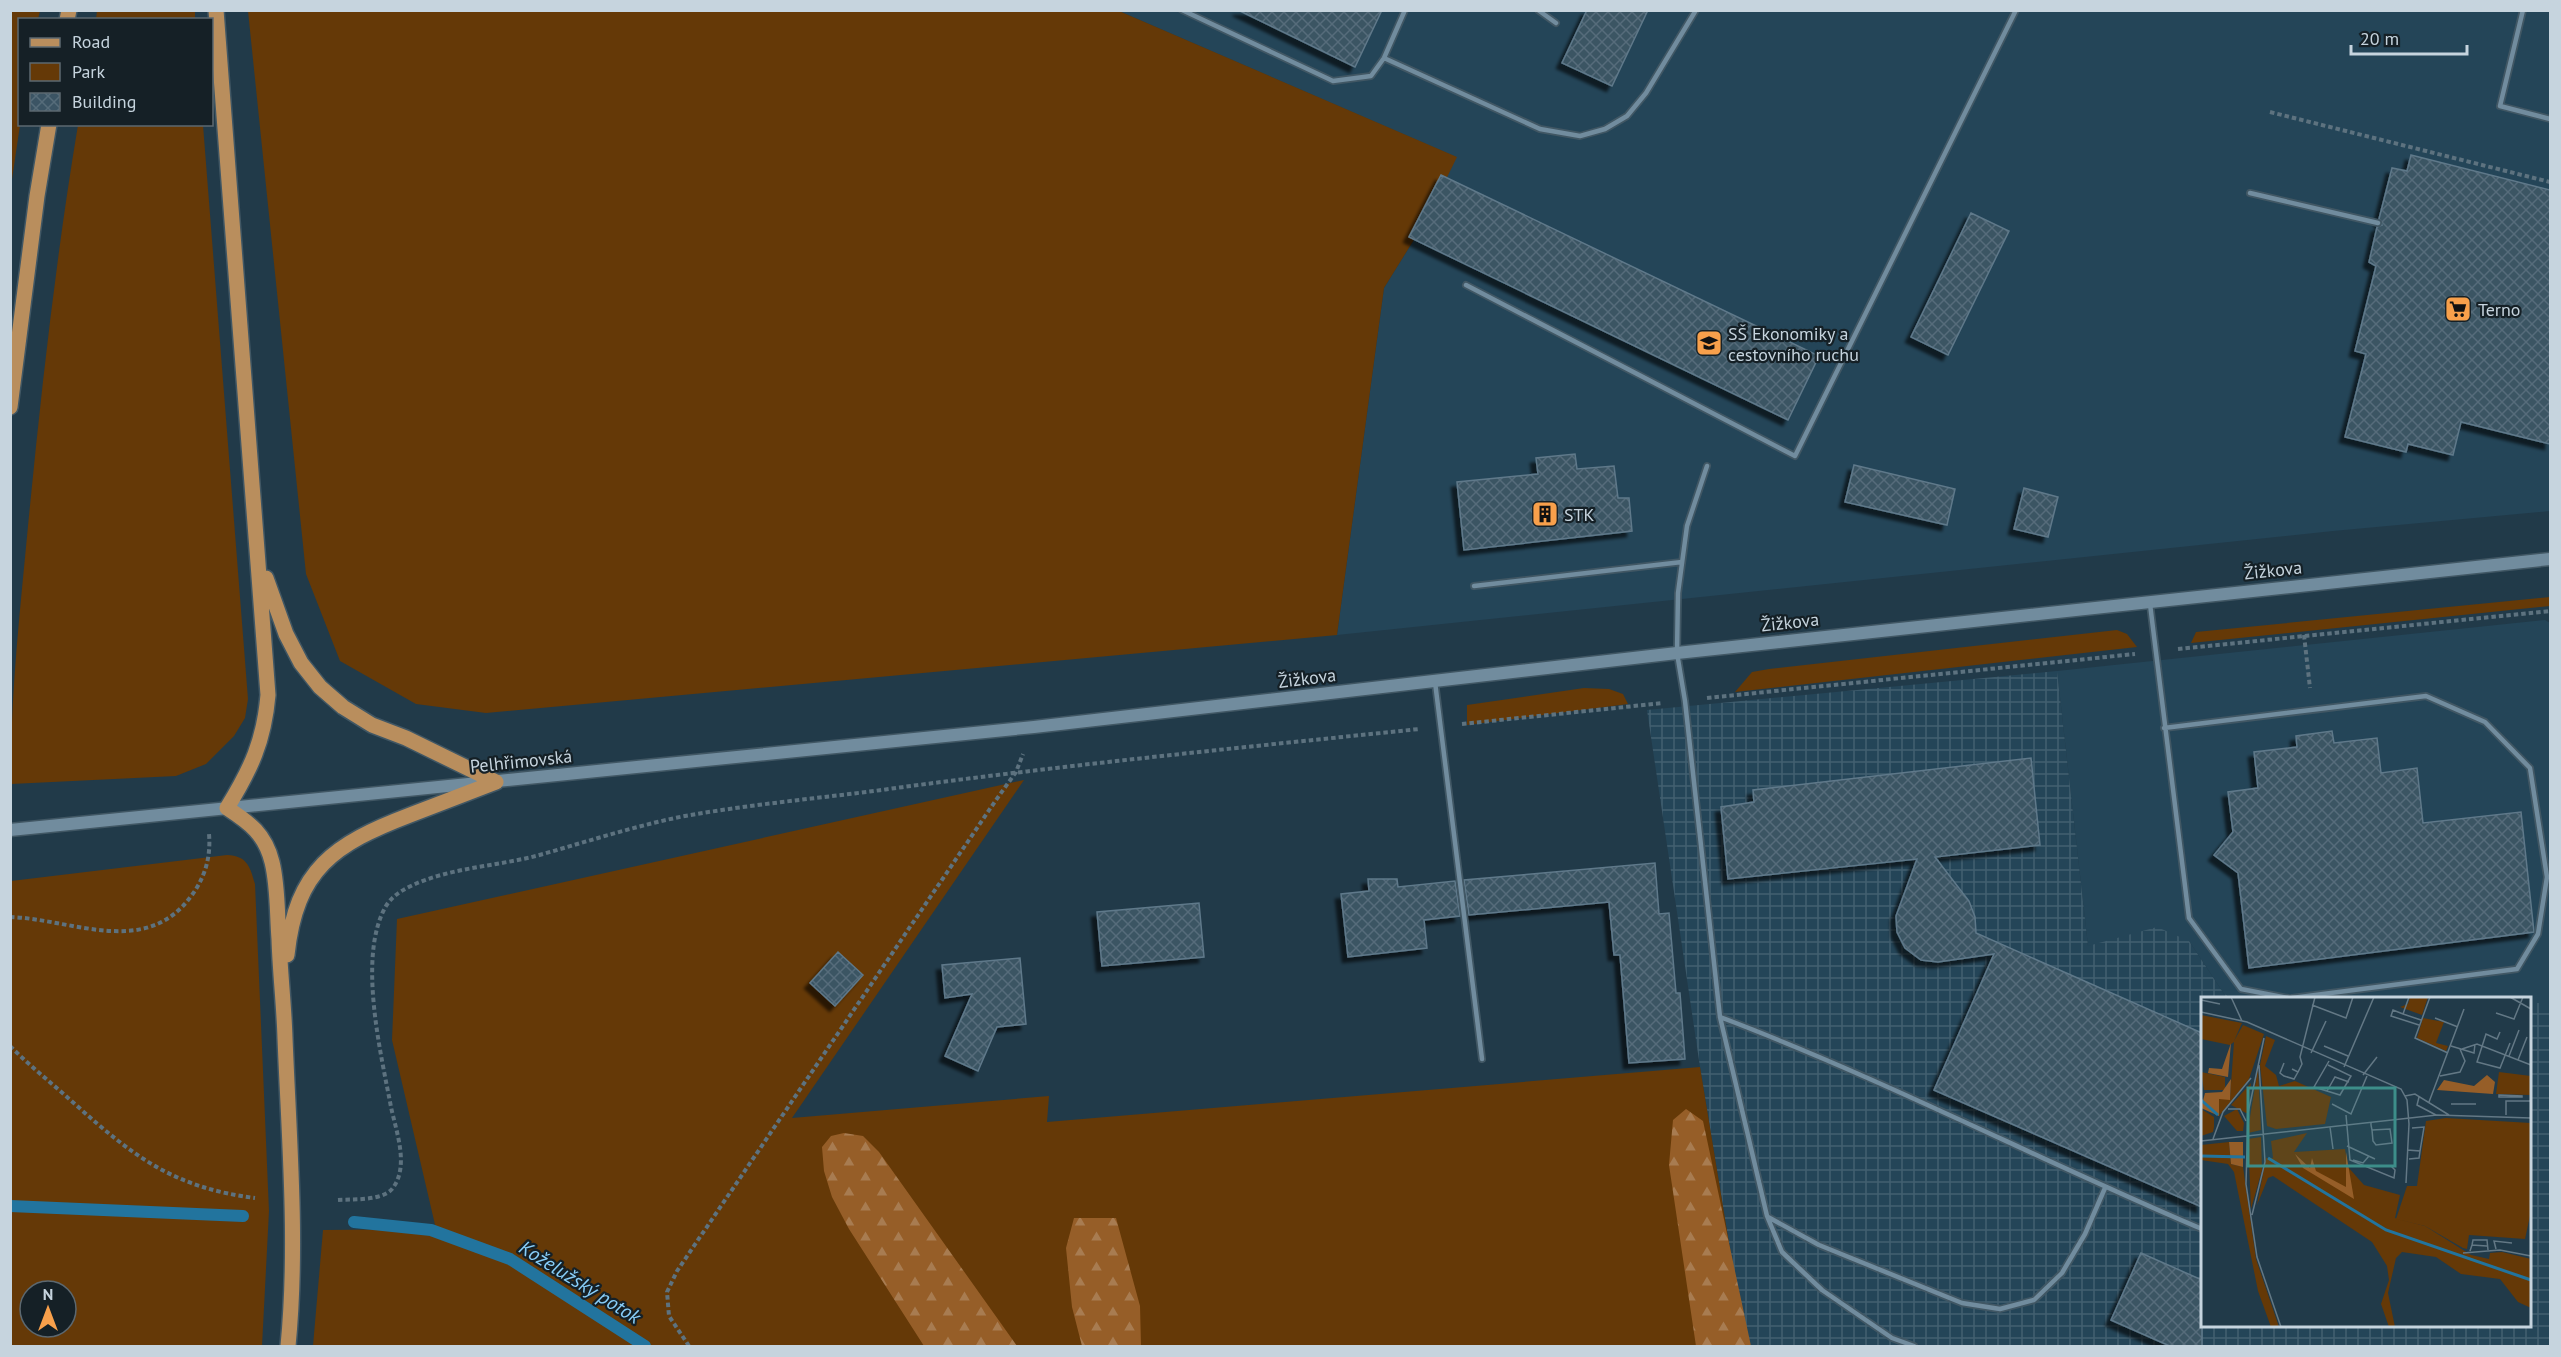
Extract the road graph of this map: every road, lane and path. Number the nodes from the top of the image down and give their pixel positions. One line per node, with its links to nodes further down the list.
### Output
1 (216, 10): 19 (main road)
2 (1182, 10): 9 (lane)
3 (1405, 10): 9 (lane)
4 (1538, 10): 8 (lane)
5 (1696, 10): 9 (lane)
6 (2016, 10): 16 (lane)
7 (2523, 10): 11 (lane)
8 (1556, 23)
9 (1384, 58)
10 (2270, 112): 13 (path)
11 (2550, 119)
12 (50, 126): 17 (main road)
13 (2550, 182)
14 (2250, 193): 15 (lane)
15 (2378, 223)
16 (1466, 285)
17 (10, 407)
18 (1707, 466): 21 (lane)
19 (258, 558): 35 (main road); 36 (main road)
20 (2550, 559): 23 (main road, Žižkova)
21 (1682, 562): 22 (lane); 27 (lane)
22 (1474, 586)
23 (2150, 601): 26 (lane); 27 (main road, Žižkova)
24 (2550, 611): 25 (path)
25 (2304, 635): 26 (path); 30 (path)
26 (2154, 652): 29 (path); 33 (lane)
27 (1677, 653): 28 (main road, Žižkova); 29 (lane)
28 (1435, 682): 31 (lane); 32 (main road, Žižkova)
29 (1685, 701): 31 (path); 43 (lane)
30 (2312, 710): 33 (lane); 42 (lane)
31 (1440, 726): 34 (path); 45 (lane)
32 (1034, 727): 35 (main road, Pelhřimovská)
33 (2164, 728): 41 (lane)
34 (1016, 772): 48 (path); 52 (path)
35 (496, 782): 36 (main road, Pelhřimovská); 40 (main road)
36 (227, 808): 37 (main road, Pelhřimovská); 40 (main road)
37 (10, 830)
38 (210, 848): 39 (path)
39 (10, 917)
40 (283, 990): 51 (main road)
41 (2280, 997)
42 (2305, 997)
43 (1720, 1017): 46 (lane); 49 (lane)
44 (10, 1046): 47 (path)
45 (1482, 1059)
46 (2105, 1188): 49 (lane); 50 (lane)
47 (255, 1198)
48 (338, 1200)
49 (1767, 1216): 53 (lane)
50 (2201, 1229)
51 (288, 1347)
52 (689, 1347)
53 (1914, 1347)

